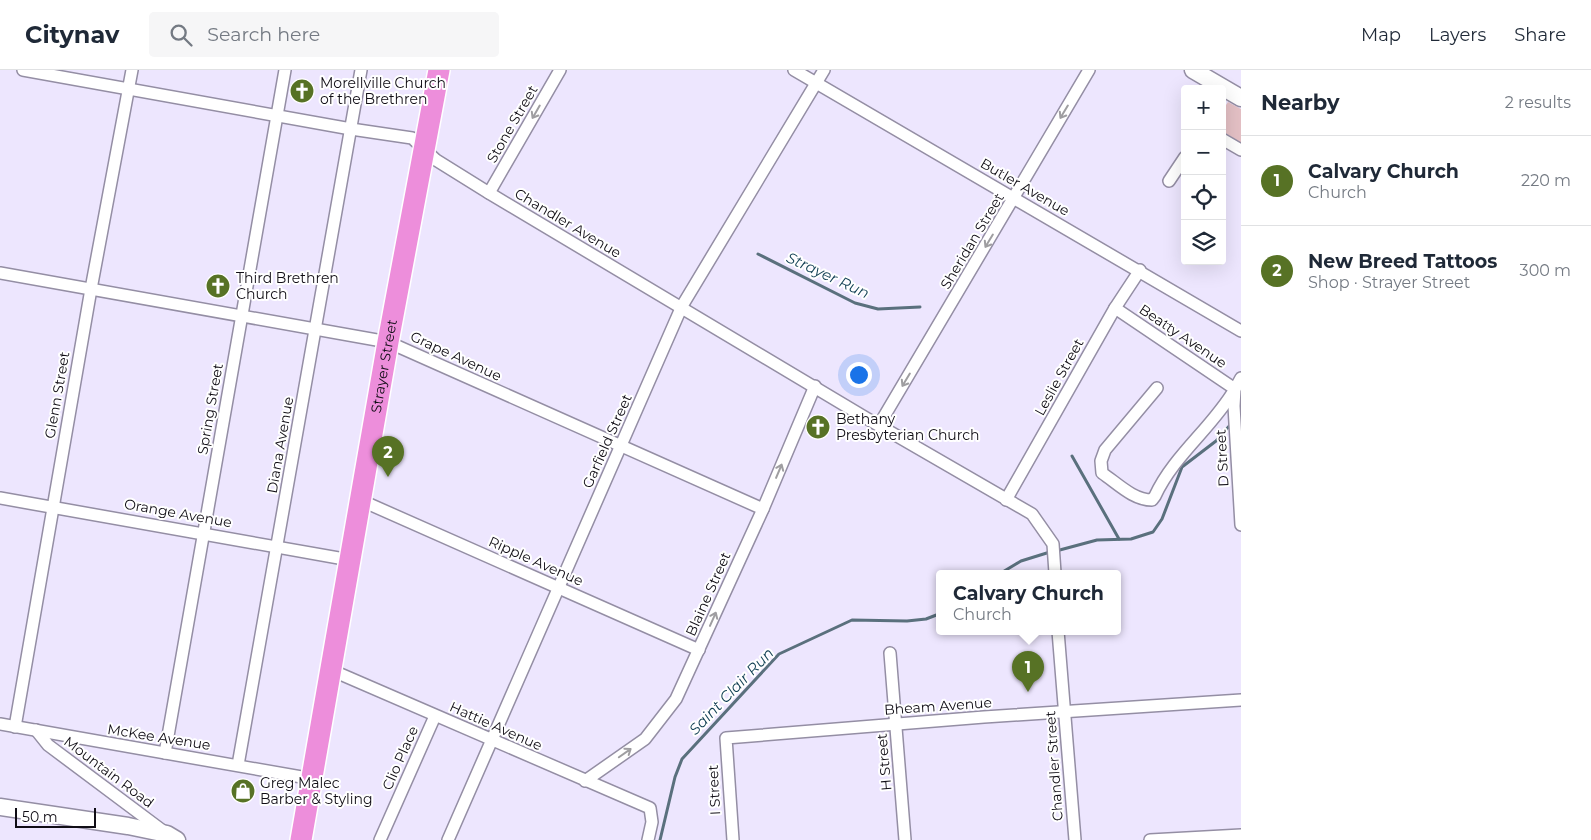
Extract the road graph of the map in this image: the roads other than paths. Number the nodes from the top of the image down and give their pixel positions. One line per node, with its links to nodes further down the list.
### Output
1 (24, 70): 13 (street, Chandler Avenue)
2 (132, 70): 13 (street, Glenn Street)
3 (285, 70): 16 (street, Spring Street)
4 (361, 70): 17 (street, Diana Avenue)
5 (439, 70): 19 (highway, Strayer Street)
6 (560, 70): 23 (street, Stone Street, one-way to 23)
7 (794, 70): 11 (street, Butler Avenue)
8 (824, 70): 11 (street, Garfield Street)
9 (1089, 70): 24 (street, Sheridan Street, one-way to 24)
10 (1193, 70): 12 (street)
11 (816, 83): 24 (street, Butler Avenue); 28 (street, Garfield Street)
12 (1214, 85)
13 (129, 90): 16 (street, Chandler Avenue); 27 (street, Glenn Street)
14 (1226, 92): 15 (street)
15 (1241, 98)
16 (277, 115): 17 (street, Chandler Avenue); 30 (street, Spring Street)
17 (351, 129): 19 (street, Chandler Avenue); 31 (street, Diana Avenue)
18 (1226, 141): 20 (street)
19 (424, 147): 23 (street, Chandler Avenue); 33 (highway, Strayer Street)
20 (1241, 150)
21 (1181, 162): 22 (street)
22 (1169, 181)
23 (489, 193): 28 (street, Chandler Avenue)
24 (1014, 199): 25 (street, Butler Avenue); 38 (street, Sheridan Street, one-way to 38)
25 (1140, 270): 29 (street, Leslie Street); 32 (street, Butler Avenue)
26 (0, 273): 27 (street, Grape Avenue)
27 (91, 289): 30 (street, Grape Avenue); 44 (street, Glenn Street)
28 (682, 306): 35 (street, Chandler Avenue); 40 (street, Garfield Street)
29 (1115, 308): 37 (street, Beatty Avenue); 43 (street, Leslie Street)
30 (241, 315): 31 (street, Grape Avenue); 47 (street, Spring Street)
31 (315, 330): 33 (street, Grape Avenue); 48 (street, Diana Avenue)
32 (1241, 331)
33 (388, 342): 40 (street, Grape Avenue); 42 (highway, Strayer Street)
34 (1241, 378): 37 (street, D Street)
35 (815, 386): 38 (street, Chandler Avenue); 45 (street, Blaine Street, one-way to 35)
36 (1156, 388): 37 (street, D Street)
37 (1235, 389): 39 (street, D Street)
38 (879, 426): 43 (street, Chandler Avenue)
39 (1238, 429): 46 (street, D Street)
40 (622, 446): 45 (street, Grape Avenue); 51 (street, Garfield Street)
41 (0, 498): 44 (street, Orange Avenue)
42 (360, 500): 49 (highway, Strayer Street); 51 (street, Ripple Avenue)
43 (1006, 500): 50 (street, Chandler Avenue)
44 (53, 507): 47 (street, Orange Avenue); 61 (street, Glenn Street)
45 (763, 508): 53 (street, Blaine Street, one-way to 45)
46 (1241, 525)
47 (204, 533): 48 (street, Orange Avenue); 65 (street, Spring Street)
48 (277, 547): 49 (street, Orange Avenue); 66 (street, Diana Avenue)
49 (350, 560): 55 (highway, Strayer Street)
50 (1055, 570)
51 (558, 588): 53 (street, Ripple Avenue); 64 (street, Garfield Street)
52 (1058, 635): 57 (street, Chandler Street)
53 (699, 650): 68 (street, Blaine Street, one-way to 53)
54 (890, 653): 60 (street, H Street)
55 (331, 670): 58 (street, Hattie Avenue); 67 (highway, Strayer Street)
56 (1241, 700): 57 (street, Bheam Avenue)
57 (1065, 712): 60 (street, Bheam Avenue); 78 (street, Chandler Street)
58 (435, 716): 64 (street, Hattie Avenue); 73 (street, Clio Place)
59 (0, 724): 61 (street, McKee Avenue)
60 (896, 724): 63 (street, Bheam Avenue); 77 (street, H Street)
61 (15, 727): 62 (street, McKee Avenue)
62 (36, 730): 65 (street, McKee Avenue); 71 (street, Mountain Road)
63 (726, 738): 76 (street, I Street)
64 (492, 740): 68 (street, Hattie Avenue); 74 (street, Garfield Street)
65 (165, 752): 66 (street, McKee Avenue)
66 (238, 766): 67 (street, McKee Avenue)
67 (313, 779): 72 (highway, Strayer Street)
68 (585, 781): 75 (street, Hattie Avenue)
69 (0, 807): 71 (street)
70 (1241, 835): 79 (street)
71 (172, 837)
72 (301, 840)
73 (380, 840)
74 (448, 840)
75 (648, 840)
76 (733, 840)
77 (905, 840)
78 (1075, 840)
79 (1150, 840)

